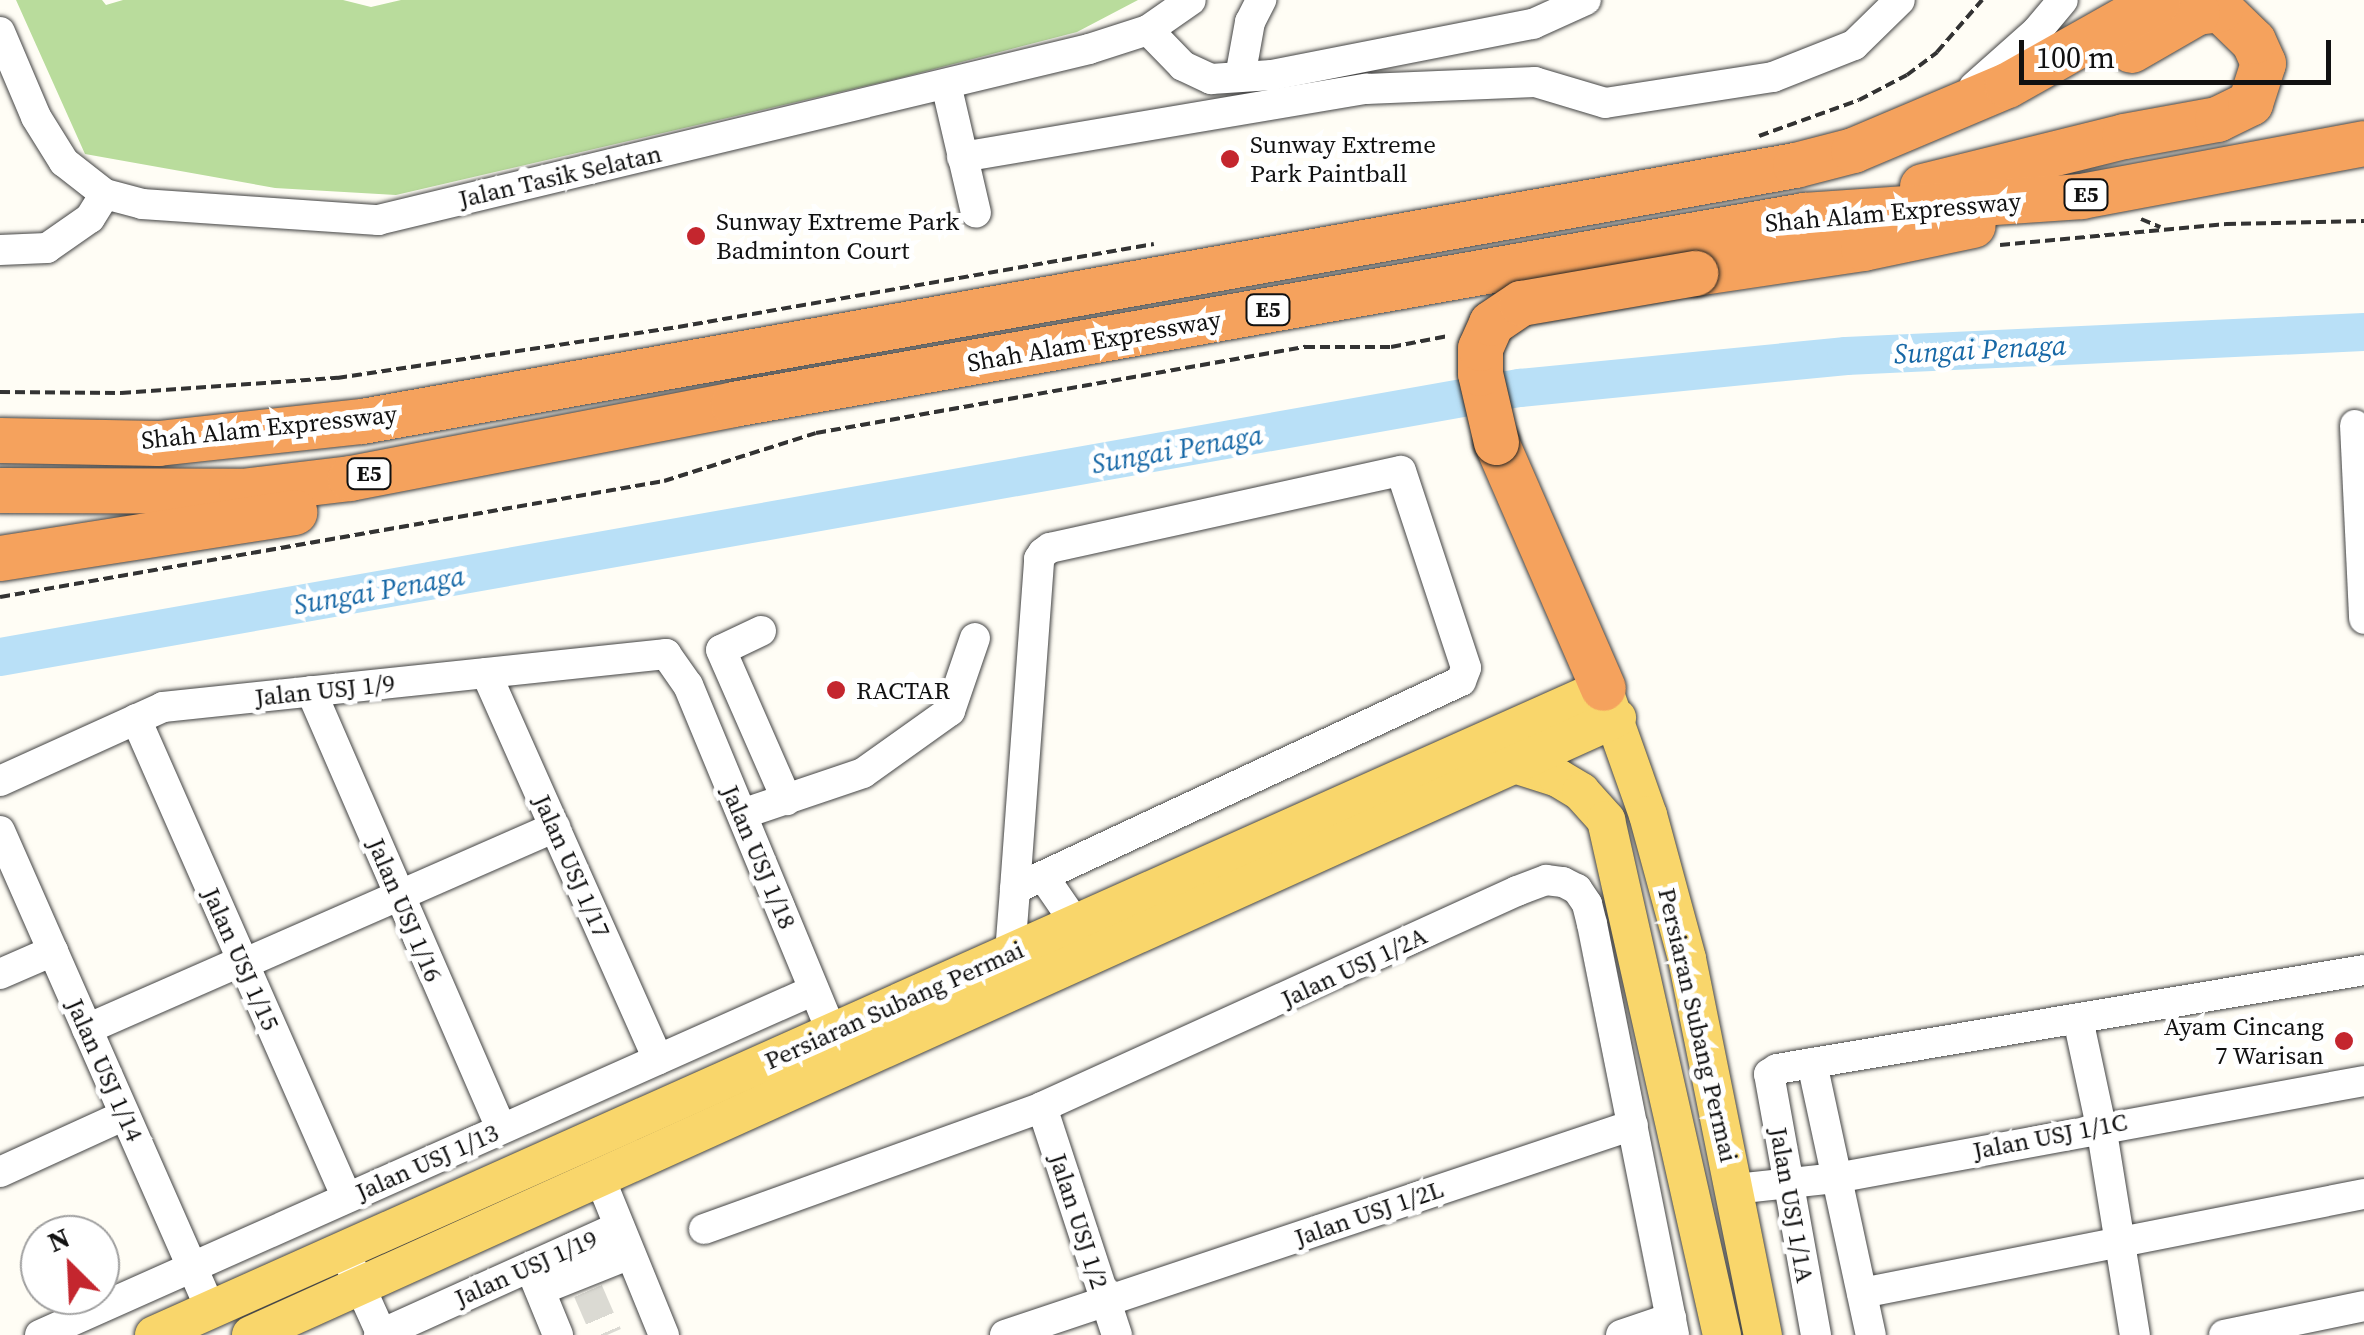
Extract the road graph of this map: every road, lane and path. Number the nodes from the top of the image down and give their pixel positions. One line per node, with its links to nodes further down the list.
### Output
1 (1191, 0): 8 (street, Jalan Tasik Selatan)
2 (1262, 0): 10 (street)
3 (1586, 0): 10 (street)
4 (1900, 0): 16 (street)
5 (1982, 0): 13 (path)
6 (2063, 0): 12 (street)
7 (2158, 0): 12 (highway, Shah Alam Expressway / E5)
8 (1148, 30): 10 (street); 11 (street, Jalan Tasik Selatan)
9 (0, 32): 17 (street, Jalan Tasik Selatan)
10 (1240, 77)
11 (946, 84): 16 (street); 17 (street, Jalan Tasik Selatan)
12 (1945, 112): 15 (highway, Shah Alam Expressway / E5)
13 (1749, 139)
14 (2364, 143): 18 (highway, Shah Alam Expressway / E5)
15 (1854, 150): 20 (highway); 29 (highway, Shah Alam Expressway / E5)
16 (962, 157): 19 (street)
17 (105, 194): 24 (street)
18 (2081, 196): 20 (highway, Shah Alam Expressway / E5); 40 (highway, bridge)
19 (976, 213)
20 (1804, 216): 27 (highway, Shah Alam Expressway / E5)
21 (2364, 220): 23 (path)
22 (1164, 242): 26 (path)
23 (1988, 247)
24 (0, 250)
25 (1449, 336): 33 (path)
26 (0, 392)
27 (733, 404): 30 (highway, Shah Alam Expressway / E5); 32 (highway)
28 (2355, 426): 31 (street)
29 (0, 440)
30 (0, 490)
31 (2361, 505): 34 (street)
32 (0, 558)
33 (0, 598)
34 (2364, 619)
35 (761, 632): 44 (street)
36 (975, 638): 44 (street)
37 (666, 654): 38 (street, Jalan USJ 1/9); 45 (street, Jalan USJ 1/18)
38 (486, 673): 39 (street, Jalan USJ 1/9); 46 (street, Jalan USJ 1/17)
39 (312, 691): 41 (street, Jalan USJ 1/9); 50 (street, Jalan USJ 1/16)
40 (1610, 703): 42 (main road, Persiaran Subang Permai); 51 (main road, Persiaran Subang Permai); 73 (main road, Persiaran Subang Permai)
41 (136, 719): 43 (street, Jalan USJ 1/9); 54 (street, Jalan USJ 1/15)
42 (1514, 764): 60 (main road, Persiaran Subang Permai); 97 (main road, Persiaran Subang Permai)
43 (0, 781)
44 (787, 800): 45 (street)
45 (742, 814): 57 (street, Jalan USJ 1/18)
46 (555, 828): 50 (street); 61 (street, Jalan USJ 1/17)
47 (0, 831): 52 (street, Jalan USJ 1/14)
48 (1043, 876): 49 (street); 49 (street); 51 (street)
49 (1014, 888): 53 (street)
50 (398, 896): 54 (street); 68 (street, Jalan USJ 1/16)
51 (1076, 924): 53 (main road, Persiaran Subang Permai)
52 (53, 951): 56 (street); 59 (street, Jalan USJ 1/14)
53 (1010, 953): 60 (main road, Persiaran Subang Permai)
54 (243, 963): 59 (street); 75 (street, Jalan USJ 1/15)
55 (2364, 970): 58 (street)
56 (0, 974)
57 (814, 990): 60 (street, Jalan USJ 1/18); 61 (street, Jalan USJ 1/13)
58 (2078, 1019): 62 (street); 67 (street)
59 (88, 1029): 65 (street, Jalan USJ 1/14)
60 (839, 1048): 70 (main road, Persiaran Subang Permai); 79 (main road, Persiaran Subang Permai)
61 (658, 1059): 68 (street, Jalan USJ 1/13)
62 (1812, 1063): 71 (street); 72 (street, Jalan USJ 1/1A)
63 (2364, 1081): 67 (street, Jalan USJ 1/1C)
64 (1042, 1107): 66 (street, Jalan USJ 1/2A); 76 (street, Jalan USJ 1/2A); 84 (street, Jalan USJ 1/2)
65 (126, 1116): 69 (street); 80 (street, Jalan USJ 1/14)
66 (1632, 1125): 84 (street, Jalan USJ 1/2L); 87 (street, Jalan USJ 1/2A)
67 (2102, 1126): 71 (street, Jalan USJ 1/1C); 78 (street)
68 (501, 1129): 75 (street, Jalan USJ 1/13)
69 (0, 1172)
70 (600, 1176): 77 (street); 82 (main road, Persiaran Subang Permai)
71 (1836, 1178): 72 (street, Jalan USJ 1/1C); 83 (street)
72 (1788, 1184): 73 (street, Jalan USJ 1/1C); 99 (street, Jalan USJ 1/1A)
73 (1735, 1189): 98 (main road, Persiaran Subang Permai)
74 (2364, 1194): 78 (street)
75 (346, 1198): 80 (street, Jalan USJ 1/13)
76 (704, 1229)
77 (624, 1240): 81 (street, Jalan USJ 1/19); 81 (street); 93 (street)
78 (2119, 1243): 83 (street); 101 (street)
79 (344, 1250): 82 (street); 86 (main road, Persiaran Subang Permai)
80 (193, 1270): 86 (street, Jalan USJ 1/14); 88 (street, Jalan USJ 1/13)
81 (535, 1278): 91 (street, Jalan USJ 1/19); 92 (street)
82 (359, 1286): 90 (main road, Persiaran Subang Permai); 91 (street)
83 (1862, 1294): 100 (street)
84 (1106, 1302): 94 (street, Jalan USJ 1/2L); 95 (street, Jalan USJ 1/2)
85 (2364, 1306): 102 (street)
86 (211, 1310): 89 (main road, Persiaran Subang Permai)
87 (1672, 1326): 96 (street)
88 (40, 1335)
89 (154, 1335)
90 (251, 1335)
91 (381, 1335)
92 (558, 1335)
93 (664, 1335)
94 (1005, 1335)
95 (1117, 1335)
96 (1621, 1335)
97 (1722, 1335)
98 (1764, 1335)
99 (1816, 1335)
100 (1871, 1335)
101 (2135, 1335)
102 (2224, 1335)

